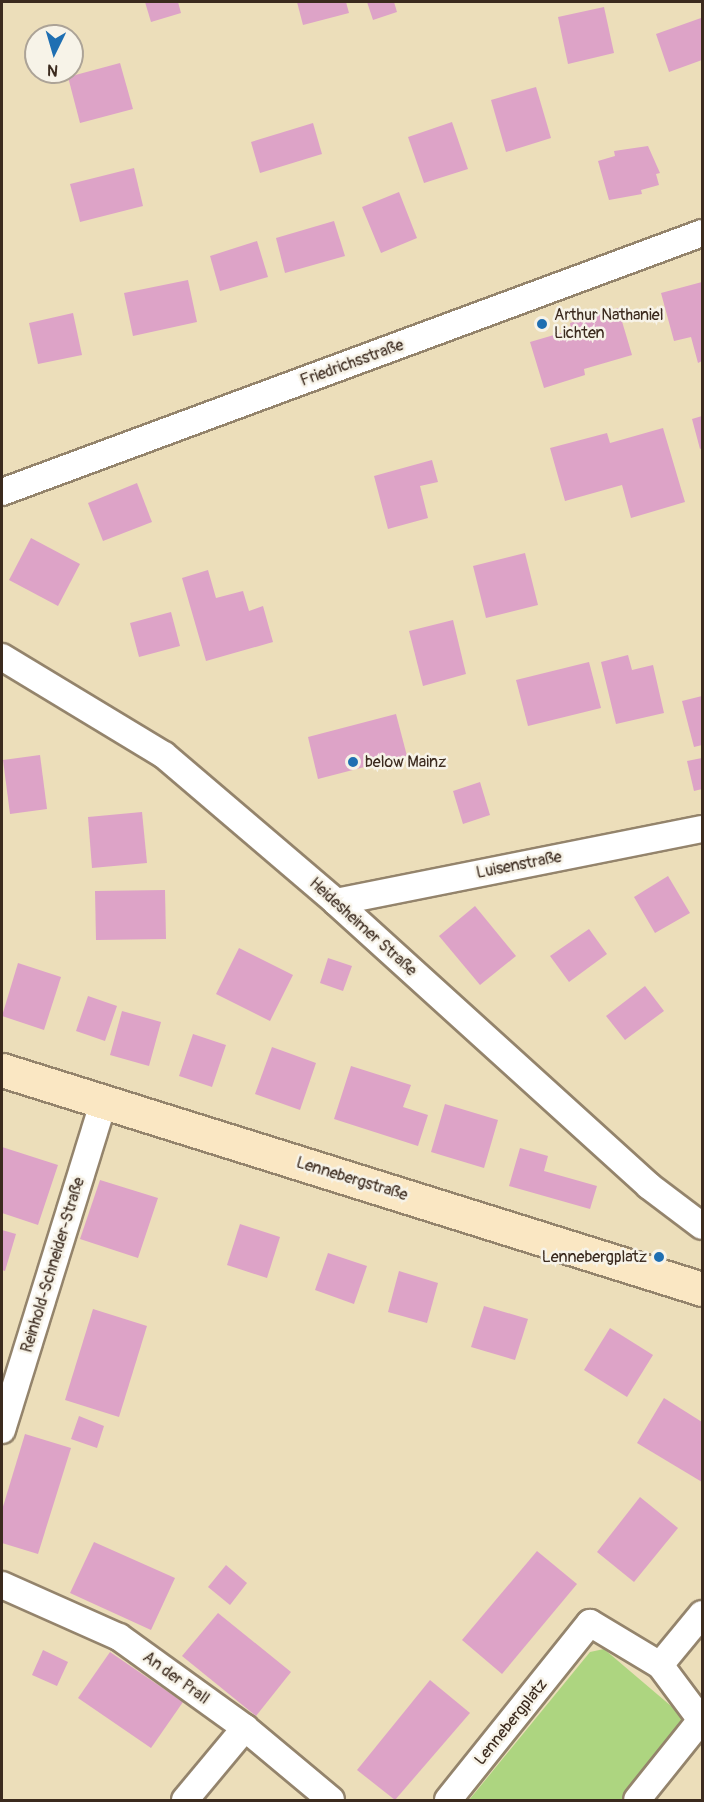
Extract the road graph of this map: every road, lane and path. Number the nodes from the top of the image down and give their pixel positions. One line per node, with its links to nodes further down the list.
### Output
1 (702, 233): 2 (street, Friedrichsstraße)
2 (2, 492)
3 (2, 657): 5 (street, Heidesheimer Straße)
4 (702, 829): 5 (street, Luisenstraße)
5 (336, 902): 8 (street, Heidesheimer Straße)
6 (2, 1070): 7 (main road, Lennebergstraße)
7 (104, 1101): 9 (main road, Lennebergstraße); 10 (street, Reinhold-Schneider-Straße)
8 (702, 1226)
9 (702, 1289)
10 (2, 1430)
11 (2, 1585): 14 (street, An der Prall)
12 (702, 1614): 13 (street)
13 (660, 1665): 17 (street, Lennebergplatz); 18 (street, Lennebergplatz)
14 (245, 1728): 15 (street); 16 (street, An der Prall)
15 (185, 1800)
16 (332, 1800)
17 (448, 1800)
18 (638, 1800)

